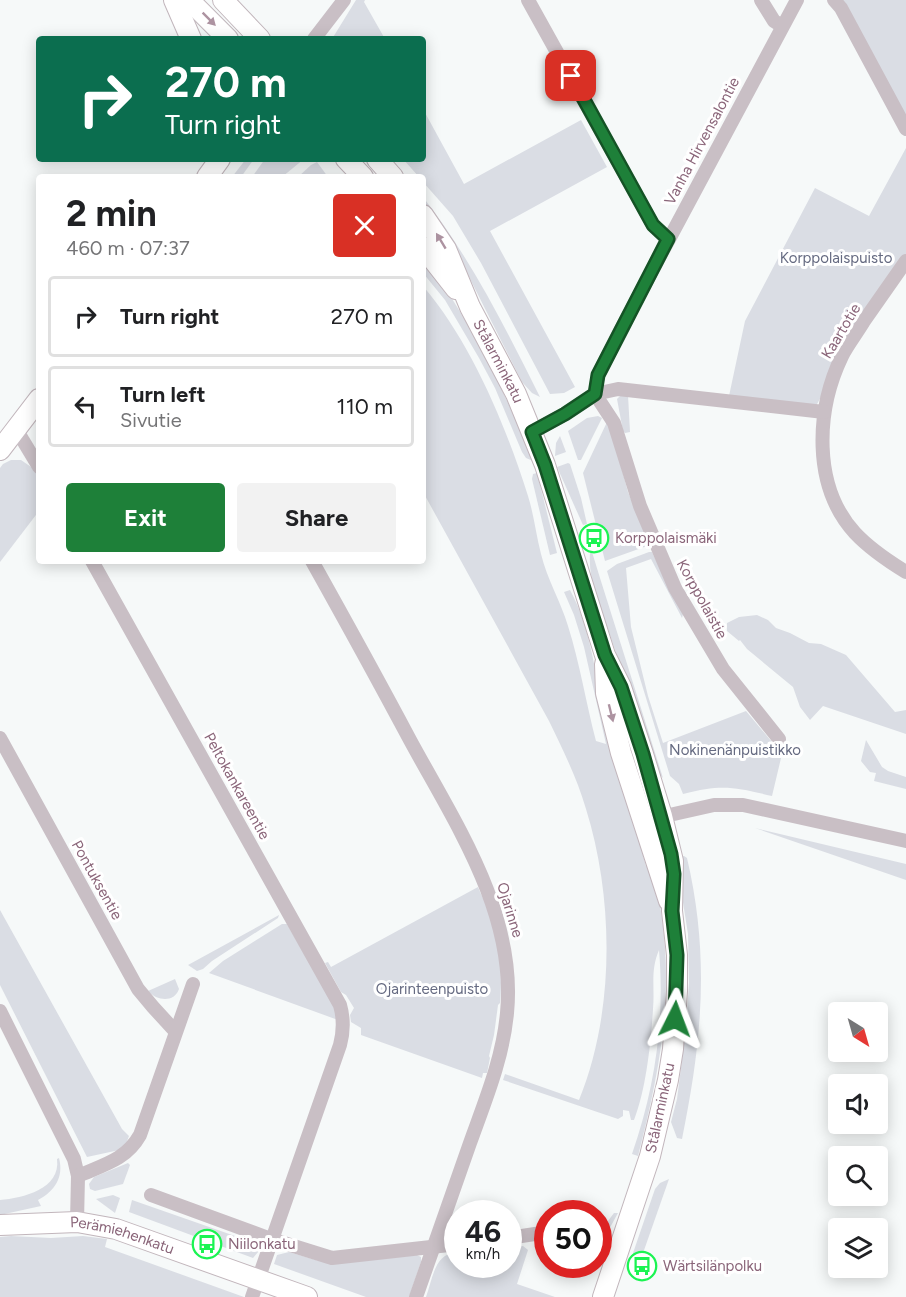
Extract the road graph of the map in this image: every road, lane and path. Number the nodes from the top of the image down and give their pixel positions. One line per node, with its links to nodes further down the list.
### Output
1 (174, 0): 10 (main road)
2 (189, 0): 11 (main road, one-way to 11)
3 (224, 0): 12 (main road)
4 (344, 0): 13 (street)
5 (528, 0): 20 (street)
6 (761, 0): 9 (street)
7 (797, 0): 9 (street, Vanha Hirvensalontie)
8 (834, 0): 14 (street)
9 (782, 26): 20 (street, Vanha Hirvensalontie)
10 (190, 36)
11 (225, 36)
12 (257, 36)
13 (316, 36)
14 (906, 129)
15 (349, 162): 17 (main road)
16 (380, 162): 18 (main road)
17 (360, 174)
18 (390, 174)
19 (426, 219): 23 (main road, Stålarminkatu, one-way to 19)
20 (668, 239): 24 (street, Vanha Hirvensalontie)
21 (426, 251): 23 (main road, Stålarminkatu)
22 (906, 261): 26 (street, Kaartotie)
23 (470, 307): 28 (main road, Stålarminkatu)
24 (595, 394): 26 (street); 28 (street); 35 (street, Korppolaistie)
25 (36, 403): 27 (main road)
26 (824, 412): 33 (street, Kaartotie)
27 (16, 429): 29 (main road); 30 (street)
28 (532, 432): 36 (main road, Stålarminkatu)
29 (0, 450)
30 (36, 461)
31 (94, 564): 45 (street, Peltokankareentie)
32 (314, 564): 47 (street, Ojarinne)
33 (906, 572)
34 (0, 738): 40 (street, Pontuksentie)
35 (779, 739)
36 (652, 819): 37 (street); 51 (main road, Stålarminkatu)
37 (906, 841)
38 (193, 984): 40 (street)
39 (0, 1011): 41 (street)
40 (175, 1031): 41 (street)
41 (78, 1176): 43 (street)
42 (151, 1195): 45 (street)
43 (77, 1222): 44 (main road, Perämiehenkatu); 48 (main road, Perämiehenkatu)
44 (0, 1225)
45 (271, 1239): 47 (street); 48 (street)
46 (444, 1246): 47 (street)
47 (434, 1247): 50 (street, Ojarinne)
48 (256, 1288): 49 (main road, Perämiehenkatu)
49 (307, 1297)
50 (416, 1297)
51 (603, 1297)

